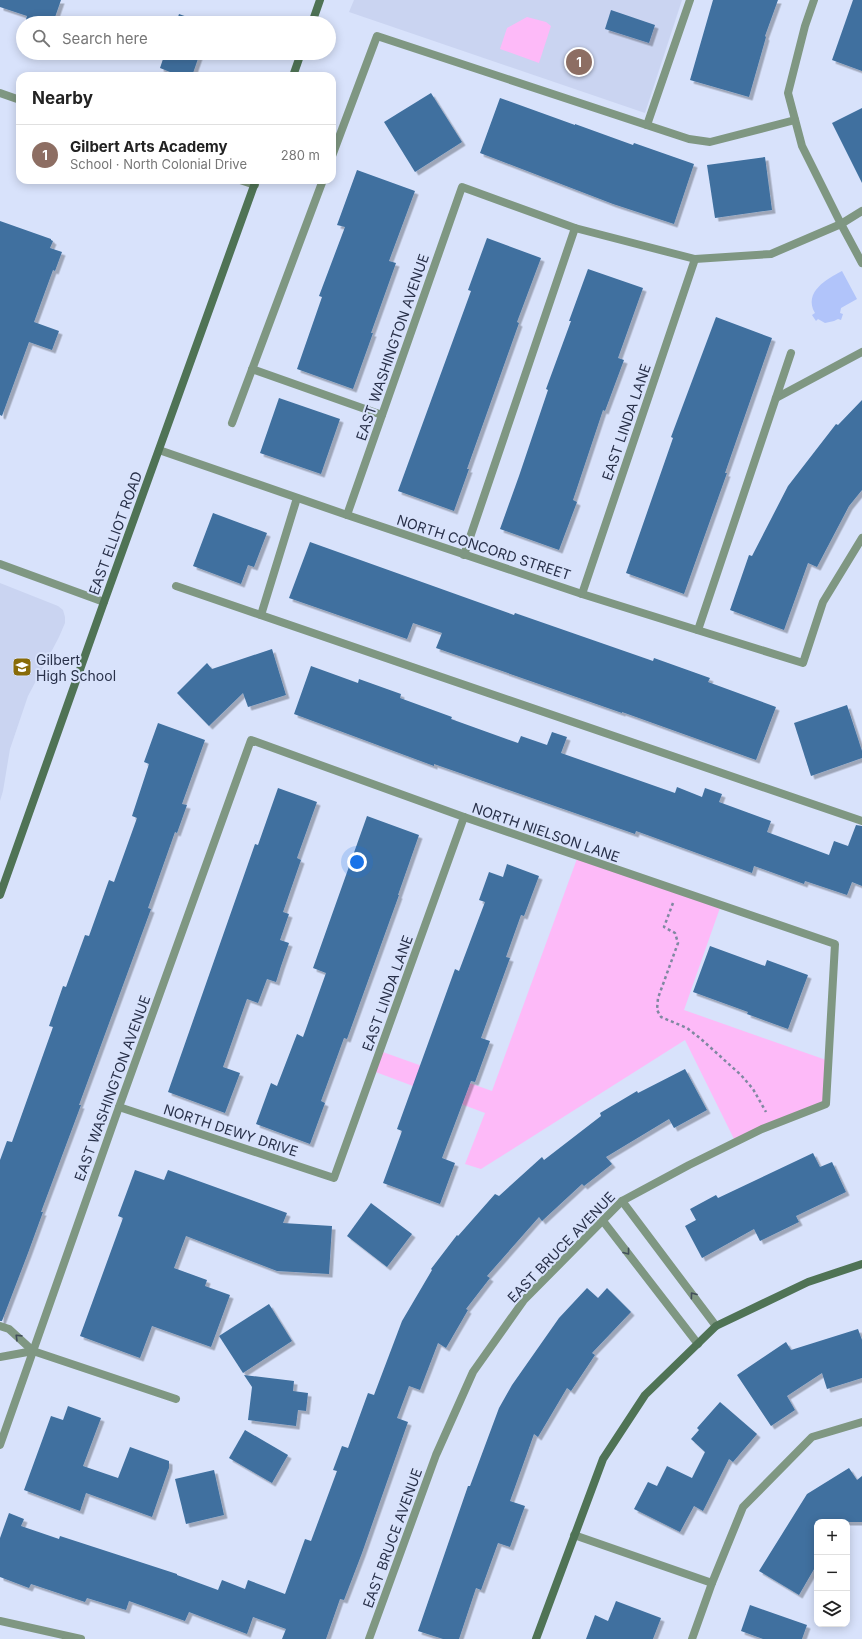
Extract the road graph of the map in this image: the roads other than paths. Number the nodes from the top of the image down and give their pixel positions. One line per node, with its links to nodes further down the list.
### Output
1 (320, 0): 4 (main road)
2 (690, 0): 10 (street)
3 (814, 0): 9 (street)
4 (314, 16)
5 (299, 60): 6 (main road)
6 (294, 72)
7 (0, 93): 8 (street)
8 (16, 99)
9 (795, 120): 10 (street); 15 (street)
10 (647, 125): 11 (street)
11 (336, 145)
12 (256, 184): 25 (main road, EAST ELLIOT ROAD)
13 (321, 184): 21 (street)
14 (862, 211): 15 (street)
15 (841, 224): 17 (street); 18 (street)
16 (575, 228): 17 (street); 23 (street, EAST WASHINGTON AVENUE); 29 (street)
17 (695, 259): 32 (street, EAST LINDA LANE)
18 (862, 263)
19 (862, 352): 22 (street)
20 (791, 353): 22 (street)
21 (252, 369): 23 (street); 24 (street)
22 (776, 398): 35 (street)
23 (382, 415): 27 (street, EAST WASHINGTON AVENUE)
24 (232, 423)
25 (159, 450): 26 (street, NORTH CONCORD STREET); 33 (main road, EAST ELLIOT ROAD)
26 (297, 498): 27 (street, NORTH CONCORD STREET); 34 (street)
27 (346, 515): 29 (street, NORTH CONCORD STREET)
28 (862, 538): 35 (street, NORTH CONCORD STREET)
29 (464, 555): 32 (street, NORTH CONCORD STREET)
30 (0, 564): 33 (street)
31 (176, 586): 34 (street)
32 (582, 594): 35 (street, NORTH CONCORD STREET)
33 (104, 602): 39 (main road, EAST ELLIOT ROAD)
34 (260, 615): 38 (street)
35 (698, 630)
36 (251, 740): 37 (street, NORTH NIELSON LANE); 41 (street, EAST WASHINGTON AVENUE)
37 (464, 817): 40 (street, NORTH NIELSON LANE); 42 (street, EAST LINDA LANE)
38 (862, 821)
39 (0, 894)
40 (835, 944): 43 (street, EAST BRUCE AVENUE)
41 (119, 1107): 42 (street, NORTH DEWY DRIVE); 49 (street, EAST WASHINGTON AVENUE)
42 (334, 1178)
43 (622, 1201): 44 (street, EAST BRUCE AVENUE); 47 (street, one-way to 43)
44 (603, 1221): 48 (street, one-way to 48); 58 (street, EAST BRUCE AVENUE)
45 (862, 1264): 47 (main road)
46 (0, 1326): 49 (street, one-way to 46)
47 (716, 1326): 48 (main road)
48 (698, 1344): 54 (main road)
49 (33, 1351): 50 (street); 51 (street); 53 (street, EAST WASHINGTON AVENUE)
50 (0, 1357)
51 (176, 1399)
52 (862, 1422): 55 (street)
53 (0, 1445)
54 (574, 1535): 55 (street); 59 (main road)
55 (712, 1583): 60 (street)
56 (0, 1621): 57 (street)
57 (81, 1639)
58 (369, 1639)
59 (536, 1639)
60 (692, 1639)

